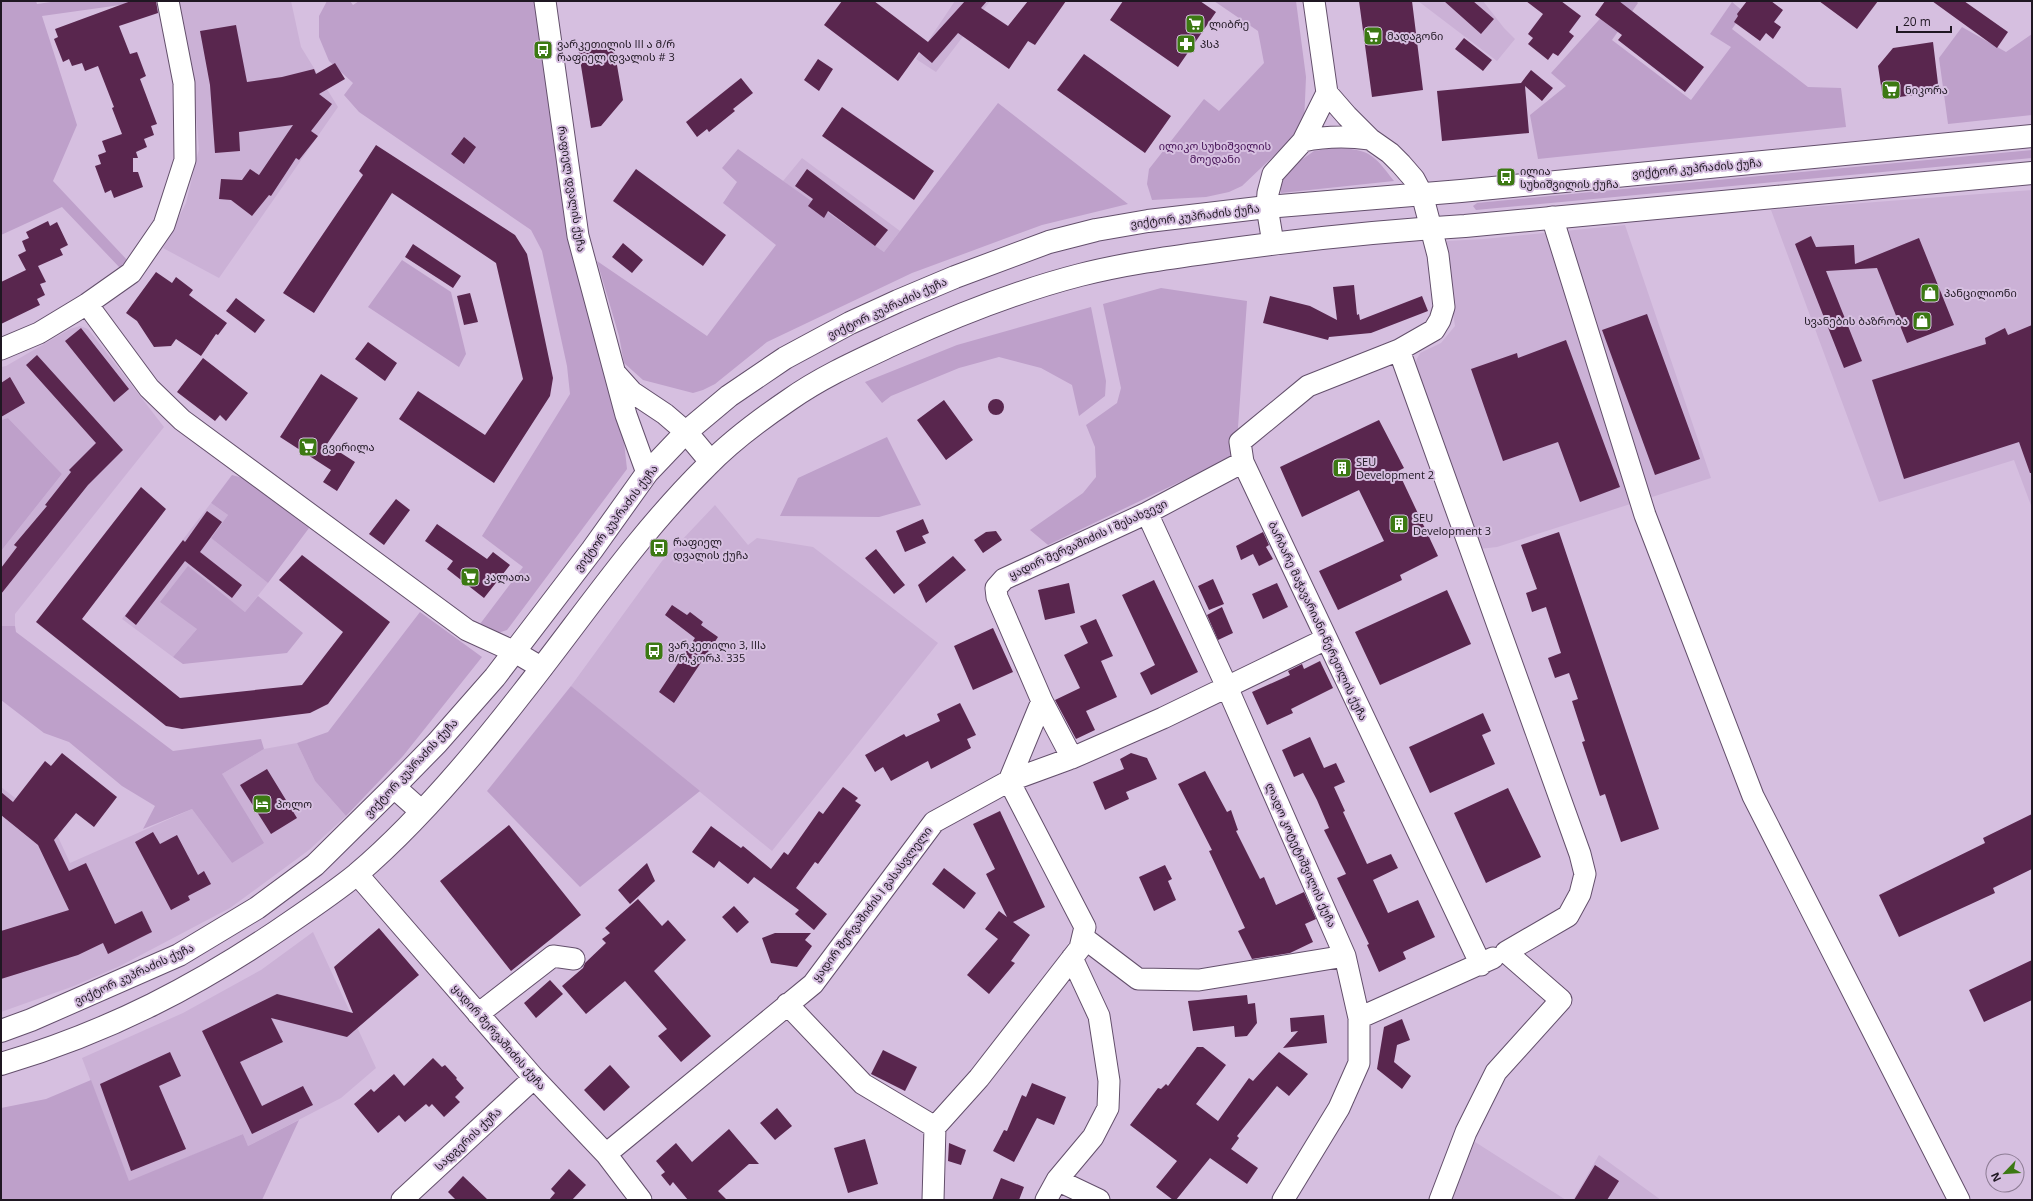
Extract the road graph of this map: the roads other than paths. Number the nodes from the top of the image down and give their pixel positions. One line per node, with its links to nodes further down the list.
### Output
1 (168, 1): 14 (street)
2 (545, 1): 17 (street, რაფიელ დვალის ქუჩა)
3 (1314, 1): 4 (street)
4 (1327, 93): 6 (street); 7 (street)
5 (2032, 136): 9 (main road, ვიქტორ კუპრაძის ქუჩა)
6 (1370, 139): 7 (street); 9 (street)
7 (1303, 141): 10 (street)
8 (2032, 173): 11 (main road)
9 (1422, 194): 10 (main road, ვიქტორ კუპრაძის ქუჩა); 12 (street)
10 (1268, 207): 13 (street); 18 (main road, ვიქტორ კუპრაძის ქუჩა)
11 (1552, 217): 12 (main road); 57 (street)
12 (1432, 228): 13 (main road); 16 (street, ბარბარე მაჭავარიანი-წერეთლის ქუჩა)
13 (1272, 243): 19 (main road)
14 (87, 304): 15 (street); 24 (street)
15 (1, 349)
16 (1399, 350): 20 (street, ბარბარე მაჭავარიანი-წერეთლის ქუჩა); 35 (street)
17 (615, 373): 18 (street, რაფიელ დვალის ქუჩა); 21 (street, რაფიელ დვალის ქუჩა)
18 (686, 432): 19 (main road); 21 (main road, ვიქტორ კუპრაძის ქუჩა)
19 (711, 462): 25 (main road)
20 (1243, 462): 22 (street, ყადირ შერვაშიძის I შესახვევი); 23 (street, ბარბარე მაჭავარიანი-წერეთლის ქუჩა)
21 (647, 473): 24 (main road, ვიქტორ კუპრაძის ქუჩა)
22 (1147, 513): 26 (street, ლადო კოტეტიშვილის ქუჩა); 27 (street, ყადირ შერვაშიძის I შესახვევი)
23 (1326, 639): 26 (street); 39 (street, ბარბარე მაჭავარიანი-წერეთლის ქუჩა)
24 (515, 652): 25 (street); 30 (main road, ვიქტორ კუპრაძის ქუჩა)
25 (542, 668): 31 (main road)
26 (1227, 687): 28 (street); 36 (street, ლადო კოტეტიშვილის ქუჩა)
27 (1042, 701): 28 (street, ყადირ შერვაშიძის I შესახვევი); 29 (street)
28 (1072, 758): 29 (street)
29 (1009, 781): 33 (street); 41 (street, ყადირ შერვაშიძის I გასასვლელი)
30 (394, 787): 31 (main road); 34 (main road, ვიქტორ კუპრაძის ქუჩა)
31 (421, 811): 32 (main road)
32 (357, 874): 40 (main road); 42 (street, ყადირ შერვაშიძის ქუჩა)
33 (1084, 938): 36 (street); 37 (street)
34 (198, 944): 40 (main road); 44 (main road, ვიქტორ კუპრაძის ქუჩა)
35 (1506, 952): 39 (street); 56 (street)
36 (1345, 956): 43 (street, ლადო კოტეტიშვილის ქუჩა)
37 (1072, 958): 47 (street); 49 (street)
38 (574, 959): 42 (street)
39 (1481, 965): 43 (street)
40 (216, 971): 45 (main road)
41 (787, 1004): 47 (street); 48 (street, ყადირ შერვაშიძის I გასასვლელი)
42 (478, 1014): 46 (street, ყადირ შერვაშიძის ქუჩა)
43 (1359, 1018): 55 (street, ლადო კოტეტიშვილის ქუჩა)
44 (1, 1031)
45 (1, 1064)
46 (534, 1078): 48 (street, ყადირ შერვაშიძის ქუჩა); 50 (street, სადგერის ქუჩა)
47 (935, 1127): 52 (street)
48 (606, 1154): 51 (street, ყადირ შერვაშიძის ქუჩა)
49 (1057, 1180): 53 (street); 54 (street)
50 (402, 1200)
51 (641, 1200)
52 (933, 1200)
53 (1046, 1200)
54 (1100, 1200)
55 (1283, 1200)
56 (1440, 1200)
57 (1959, 1200)

